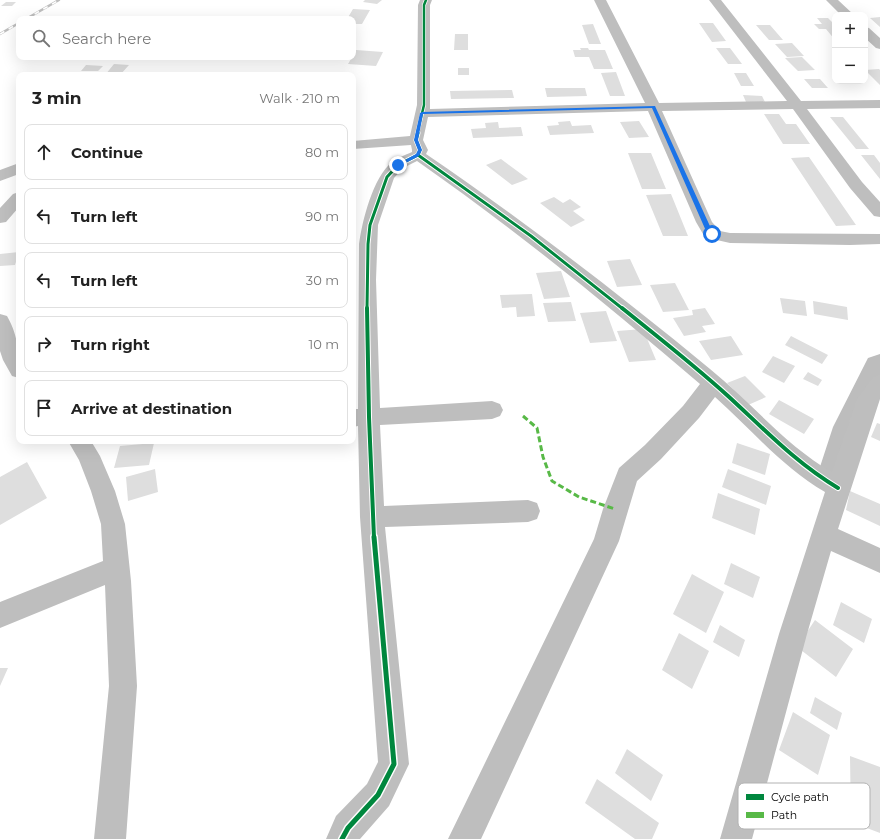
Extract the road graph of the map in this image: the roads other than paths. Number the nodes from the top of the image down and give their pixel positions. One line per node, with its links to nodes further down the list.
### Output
1 (426, 0): 11 (street)
2 (600, 0): 10 (street)
3 (715, 0): 8 (street)
4 (832, 0): 5 (street)
5 (845, 12)
6 (868, 34): 7 (street)
7 (880, 45)
8 (796, 104): 9 (street); 10 (street); 17 (street)
9 (880, 104)
10 (654, 107): 11 (street); 20 (street)
11 (422, 113): 13 (street)
12 (356, 145): 13 (street)
13 (417, 148): 19 (street); 23 (street)
14 (16, 169): 15 (street)
15 (0, 176)
16 (16, 201): 18 (street)
17 (880, 212)
18 (0, 218)
19 (362, 226): 26 (street)
20 (880, 239)
21 (0, 321): 22 (street)
22 (16, 365)
23 (713, 383): 28 (street); 39 (street)
24 (880, 383): 28 (street)
25 (492, 410): 26 (street)
26 (361, 418): 30 (street)
27 (86, 444): 33 (street)
28 (829, 483): 31 (street)
29 (528, 510): 30 (street)
30 (372, 517): 38 (street)
31 (824, 535): 32 (street); 35 (street)
32 (880, 561)
33 (117, 568): 34 (street); 37 (street)
34 (0, 615)
35 (752, 783)
36 (739, 829): 40 (street)
37 (110, 839)
38 (342, 839)
39 (464, 839)
40 (736, 839)

